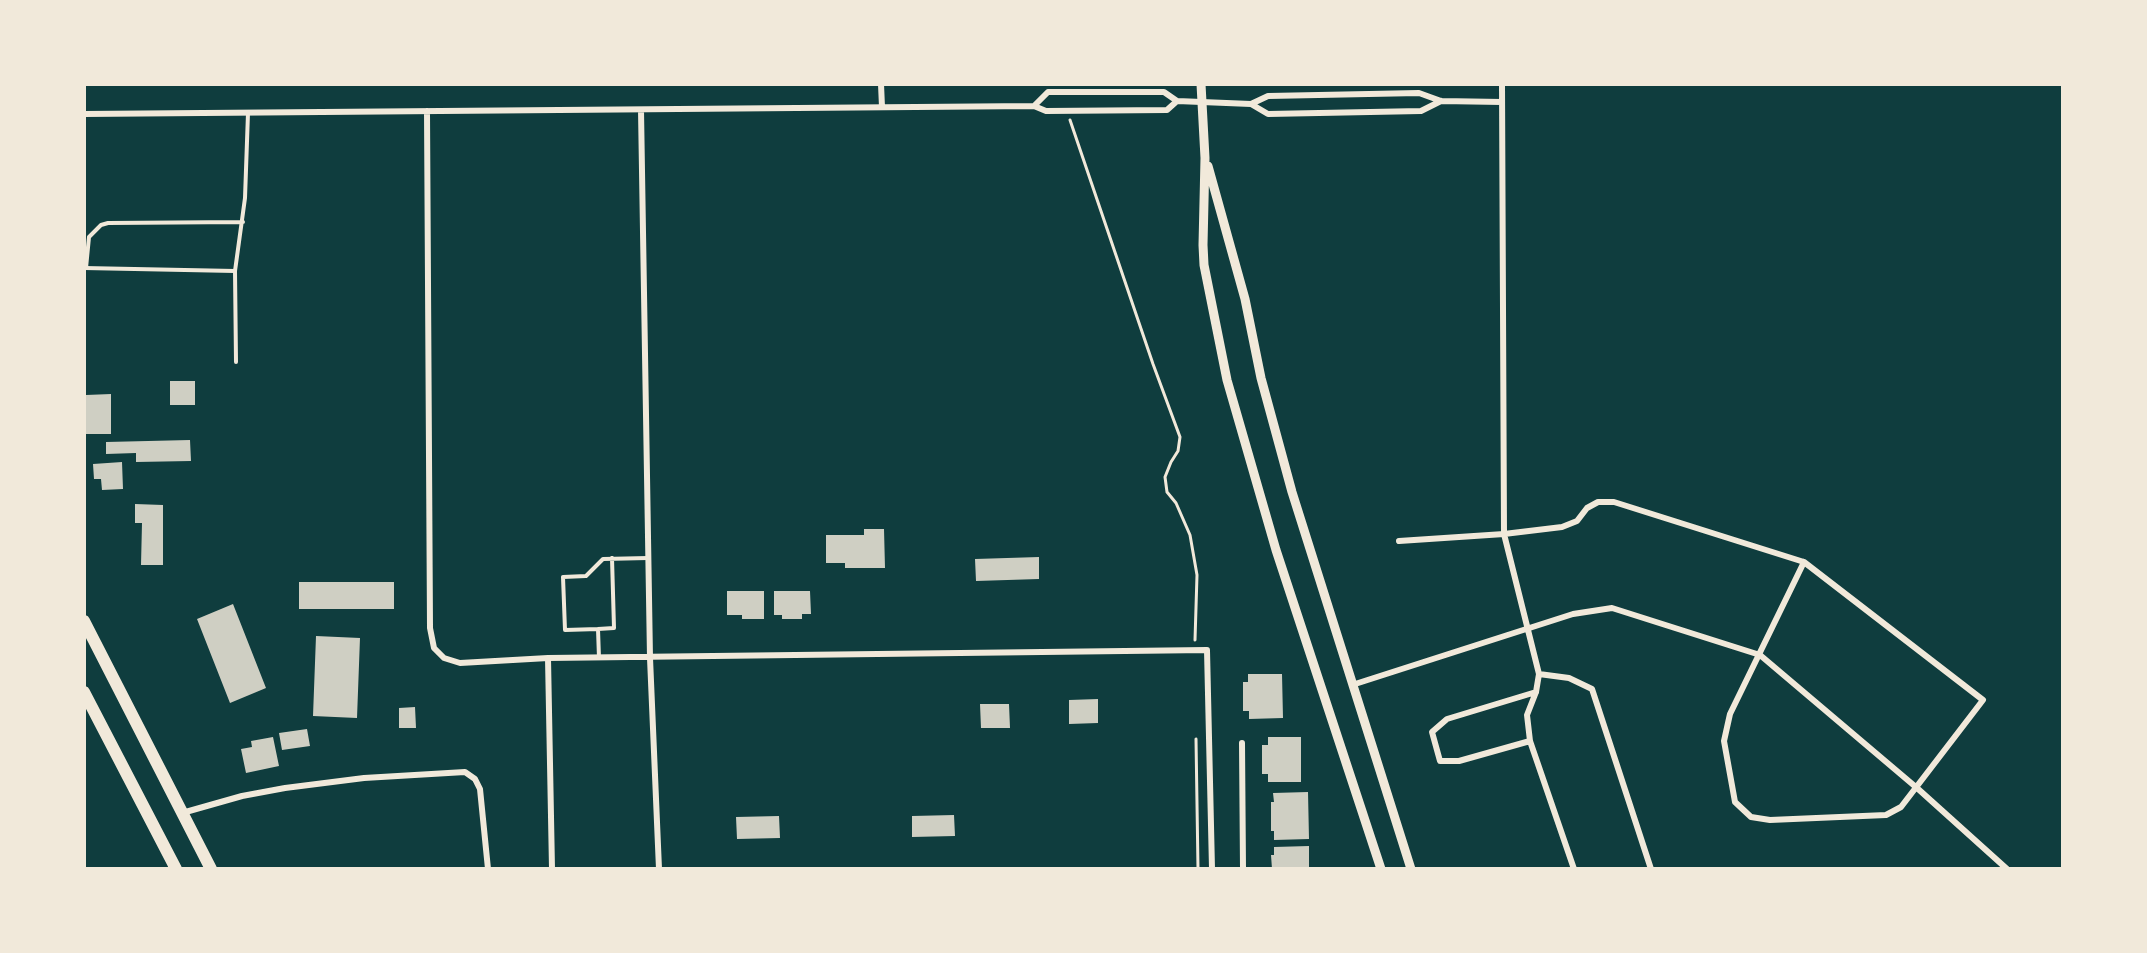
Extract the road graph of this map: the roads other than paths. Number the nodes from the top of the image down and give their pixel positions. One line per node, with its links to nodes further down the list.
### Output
1 (881, 84): 10 (street)
2 (1201, 84): 6 (street)
3 (1502, 84): 7 (street)
4 (1177, 101): 6 (street); 9 (street); 9 (street)
5 (1441, 101): 7 (street); 8 (street); 8 (street)
6 (1202, 102): 8 (street); 15 (street)
7 (1502, 102): 20 (street)
8 (1251, 104)
9 (1034, 106): 10 (street)
10 (882, 107): 11 (street)
11 (641, 110): 12 (street); 23 (street)
12 (427, 111): 13 (street); 29 (street)
13 (248, 112): 14 (street); 16 (lane)
14 (84, 114)
15 (1205, 158): 33 (street); 47 (street)
16 (243, 222): 17 (lane); 18 (lane)
17 (85, 268): 18 (lane)
18 (235, 271): 19 (lane)
19 (236, 362)
20 (1504, 534): 21 (street); 24 (street); 26 (street)
21 (1399, 541)
22 (612, 558): 23 (lane); 27 (lane); 27 (lane)
23 (648, 558): 31 (street)
24 (1804, 562): 28 (street); 38 (street)
25 (84, 621): 39 (main road)
26 (1526, 628): 28 (street); 32 (street); 33 (street)
27 (598, 629): 30 (lane)
28 (1760, 655): 38 (street); 38 (street)
29 (548, 658): 30 (street); 43 (street)
30 (599, 658): 31 (street)
31 (650, 658): 44 (street); 45 (street)
32 (1539, 674): 35 (street); 50 (street)
33 (1352, 685): 48 (street)
34 (84, 692): 40 (main road)
35 (1536, 692): 36 (street); 36 (street)
36 (1530, 741): 49 (street)
37 (1242, 743): 46 (street)
38 (1917, 788): 51 (street)
39 (182, 813): 41 (main road); 42 (street)
40 (176, 869)
41 (211, 869)
42 (488, 869)
43 (552, 869)
44 (659, 869)
45 (1212, 869)
46 (1243, 869)
47 (1381, 869)
48 (1411, 869)
49 (1574, 869)
50 (1651, 869)
51 (2007, 869)

